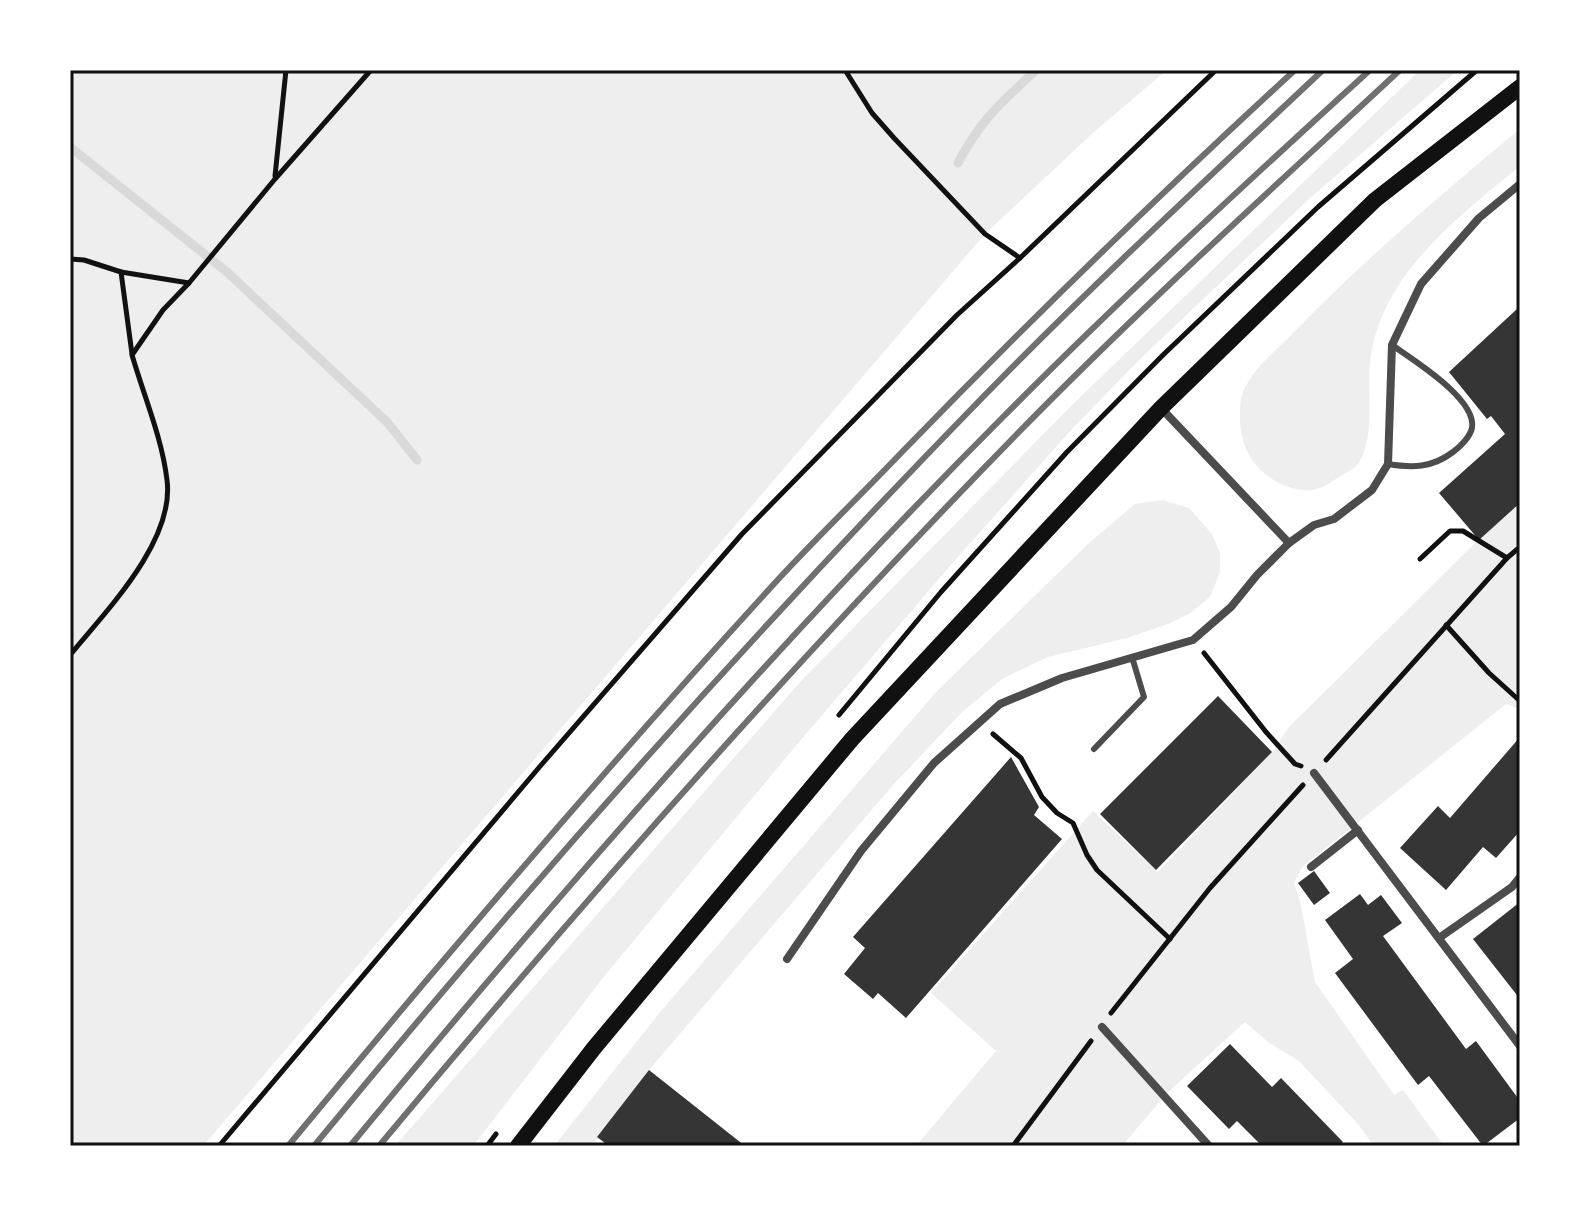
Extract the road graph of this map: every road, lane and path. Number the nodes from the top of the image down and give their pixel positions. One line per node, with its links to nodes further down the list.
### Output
1 (286, 70): 6 (path)
2 (371, 70): 6 (path)
3 (845, 70): 8 (path)
4 (1216, 70): 8 (path)
5 (1520, 87): 14 (main road)
6 (275, 179): 11 (path)
7 (1520, 184): 12 (street)
8 (1020, 258): 36 (path)
9 (70, 259): 10 (path)
10 (121, 272): 11 (path); 13 (path)
11 (189, 283): 13 (path)
12 (1392, 345): 15 (street); 15 (lane)
13 (132, 355): 22 (path)
14 (1161, 408): 16 (street); 37 (main road)
15 (1388, 464): 16 (street)
16 (1289, 543): 21 (street)
17 (1520, 547): 18 (path)
18 (1507, 558): 19 (path); 20 (path)
19 (1420, 559)
20 (1446, 625): 24 (path); 27 (path)
21 (1193, 640): 23 (street); 27 (path)
22 (70, 655)
23 (1132, 657): 25 (street); 26 (lane)
24 (1520, 701)
25 (977, 724): 32 (path); 33 (street)
26 (1094, 749)
27 (1314, 773): 28 (street); 32 (path)
28 (1358, 830): 29 (street); 31 (street)
29 (1311, 867)
30 (1520, 877): 31 (street)
31 (1439, 938): 35 (street)
32 (1170, 939): 34 (path)
33 (787, 959)
34 (1102, 1027): 38 (path); 39 (street)
35 (1520, 1046)
36 (219, 1146)
37 (518, 1146)
38 (1013, 1146)
39 (1209, 1146)

